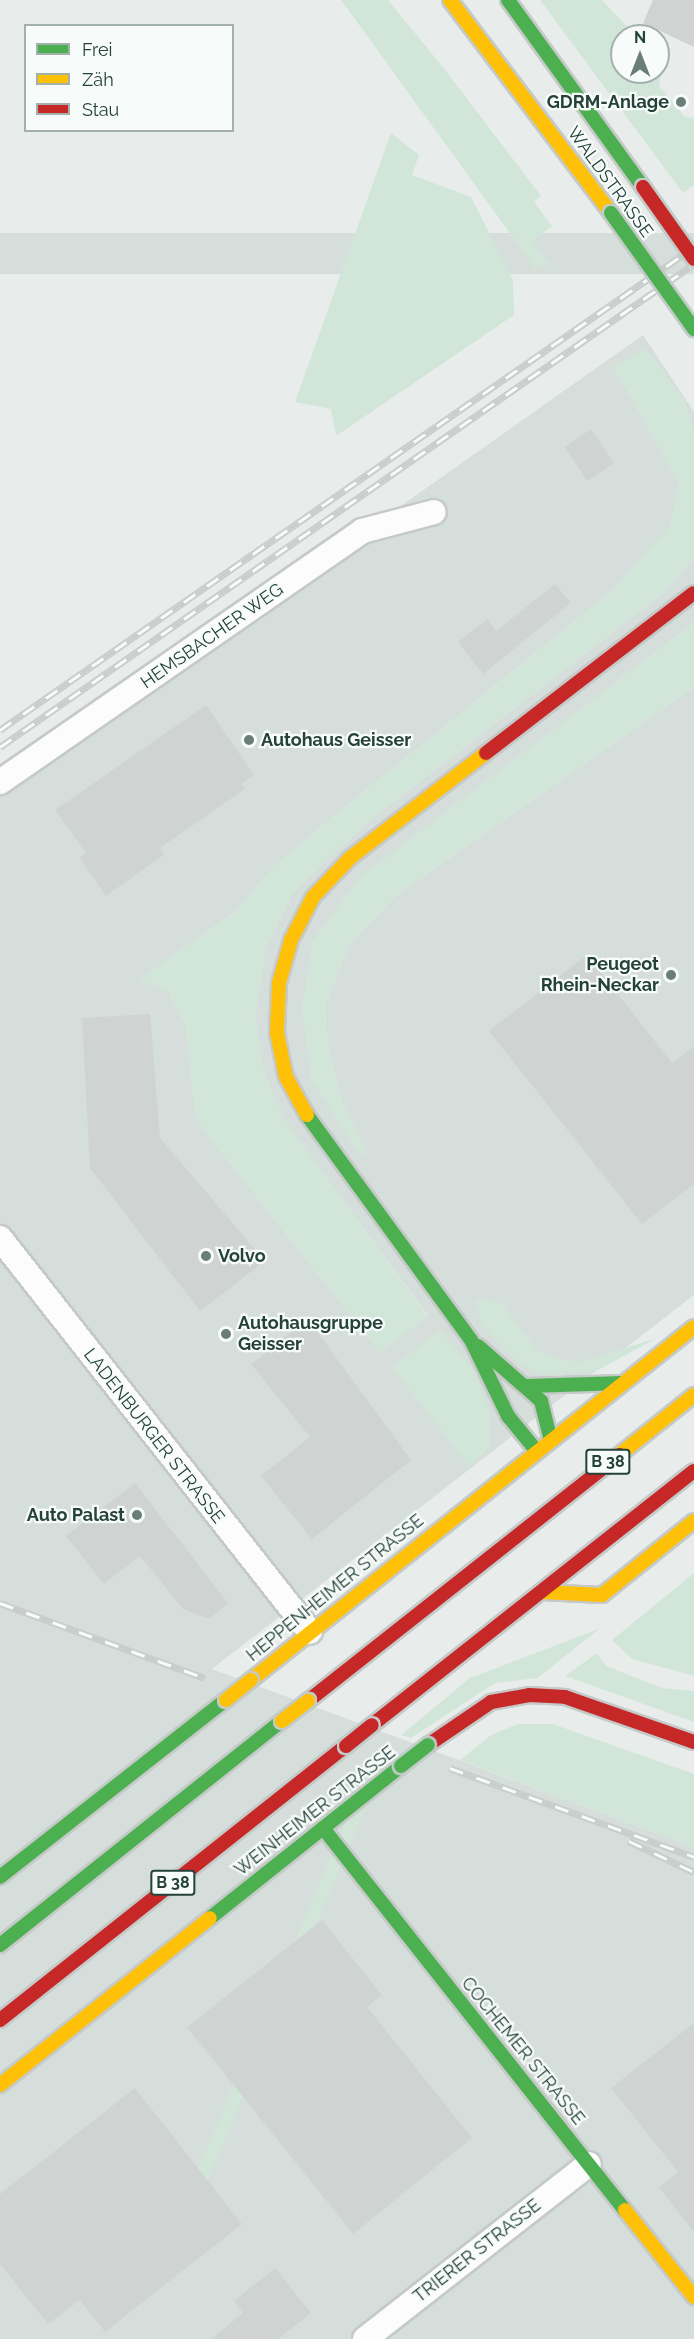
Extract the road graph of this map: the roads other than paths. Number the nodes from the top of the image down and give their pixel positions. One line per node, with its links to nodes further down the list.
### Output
1 (450, 0): 4 (main road, WALDSTRASSE, bridge)
2 (508, 0): 3 (main road, WALDSTRASSE, bridge)
3 (694, 259)
4 (694, 329)
5 (434, 512): 7 (street, HEMSBACHER WEG)
6 (692, 598): 10 (main road)
7 (0, 782)
8 (0, 1238): 19 (street, LADENBURGER STRASSE)
9 (694, 1327): 11 (main road, HEPPENHEIMER STRASSE)
10 (471, 1340): 12 (main road); 15 (main road)
11 (623, 1383): 12 (main road); 14 (main road, HEPPENHEIMER STRASSE)
12 (528, 1386): 14 (main road)
13 (694, 1395): 23 (main road, B 38, bridge)
14 (550, 1437): 15 (main road, HEPPENHEIMER STRASSE)
15 (535, 1449): 19 (main road, HEPPENHEIMER STRASSE)
16 (694, 1471): 18 (main road, B 38)
17 (693, 1522): 18 (main road)
18 (542, 1592): 24 (main road, B 38, bridge)
19 (310, 1632): 22 (main road, HEPPENHEIMER STRASSE, bridge)
20 (694, 1742): 21 (main road, WEINHEIMER STRASSE, bridge)
21 (323, 1828): 25 (main road, WEINHEIMER STRASSE); 26 (main road, COCHEMER STRASSE)
22 (0, 1877)
23 (0, 1945)
24 (0, 2020)
25 (0, 2085)
26 (589, 2164): 27 (main road, COCHEMER STRASSE); 28 (street, TRIERER STRASSE)
27 (694, 2297)
28 (365, 2339)

